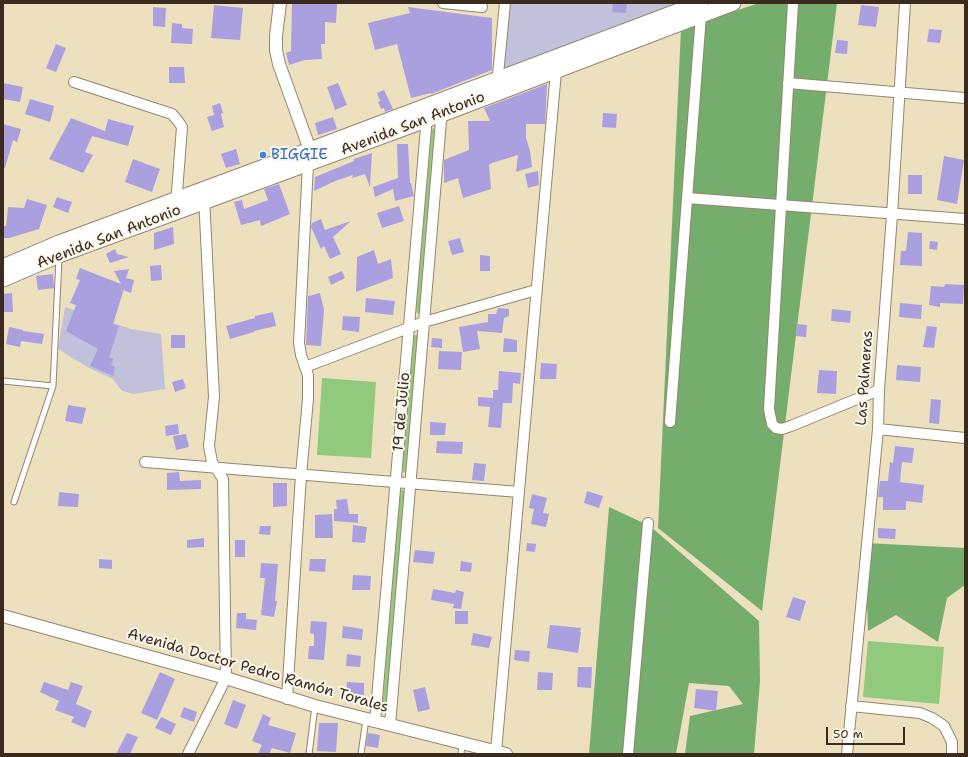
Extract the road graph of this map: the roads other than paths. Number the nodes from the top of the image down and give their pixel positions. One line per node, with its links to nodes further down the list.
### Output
1 (280, 3): 17 (street)
2 (443, 3): 8 (street)
3 (505, 3): 12 (street)
4 (733, 3): 7 (main road, Avenida San Antonio)
5 (793, 3): 11 (street)
6 (905, 3): 13 (street, Las Palmeras)
7 (700, 6): 9 (main road, Avenida San Antonio); 12 (main road, Avenida San Antonio); 19 (street)
8 (482, 7)
9 (556, 71): 12 (main road, Avenida San Antonio); 27 (street)
10 (74, 82): 21 (street)
11 (788, 83): 13 (street); 20 (street)
12 (497, 86): 15 (main road, Avenida San Antonio)
13 (900, 93): 14 (street); 22 (street, Las Palmeras)
14 (965, 98)
15 (442, 107): 16 (main road, Avenida San Antonio); 28 (street, 19 de Julio)
16 (427, 112): 17 (main road, Avenida San Antonio); 29 (street, 19 de Julio)
17 (309, 157): 18 (main road, Avenida San Antonio); 30 (street)
18 (204, 195): 21 (main road, Avenida San Antonio); 38 (street)
19 (687, 198): 20 (street); 34 (street)
20 (781, 204): 22 (street); 33 (street)
21 (176, 206): 24 (main road, Avenida San Antonio); 25 (main road, Avenida San Antonio)
22 (892, 212): 23 (street); 33 (street, Las Palmeras)
23 (965, 219)
24 (59, 255): 26 (main road, Avenida San Antonio); 32 (lane)
25 (3, 267)
26 (3, 279)
27 (536, 290): 28 (street); 42 (street)
28 (424, 322): 29 (street); 41 (street, 19 de Julio)
29 (409, 328): 30 (street); 40 (street, 19 de Julio)
30 (305, 367): 39 (street)
31 (3, 381): 32 (lane)
32 (53, 386): 43 (lane)
33 (879, 390): 35 (street, Las Palmeras)
34 (670, 422)
35 (878, 429): 36 (street); 49 (street, Las Palmeras)
36 (965, 438)
37 (145, 462): 38 (street)
38 (214, 467): 39 (street); 46 (street)
39 (301, 475): 40 (street); 47 (street)
40 (396, 481): 41 (street); 50 (street, 19 de Julio)
41 (411, 483): 42 (street); 51 (street, 19 de Julio)
42 (519, 492): 53 (street)
43 (14, 502)
44 (648, 524): 57 (street)
45 (3, 616): 46 (street, Avenida Doctor Pedro Ramón Torales)
46 (226, 678): 47 (street, Avenida Doctor Pedro Ramón Torales); 54 (street)
47 (287, 698): 48 (street, Avenida Doctor Pedro Ramón Torales)
48 (315, 706): 50 (street, Avenida Doctor Pedro Ramón Torales); 55 (lane)
49 (852, 706): 58 (street, Las Palmeras); 59 (street)
50 (370, 720): 51 (street, Avenida Doctor Pedro Ramón Torales); 56 (lane)
51 (390, 725): 52 (street, Avenida Doctor Pedro Ramón Torales)
52 (461, 748): 53 (street, Avenida Doctor Pedro Ramón Torales)
53 (501, 753)
54 (188, 754)
55 (309, 754)
56 (361, 754)
57 (628, 754)
58 (847, 754)
59 (952, 754)

